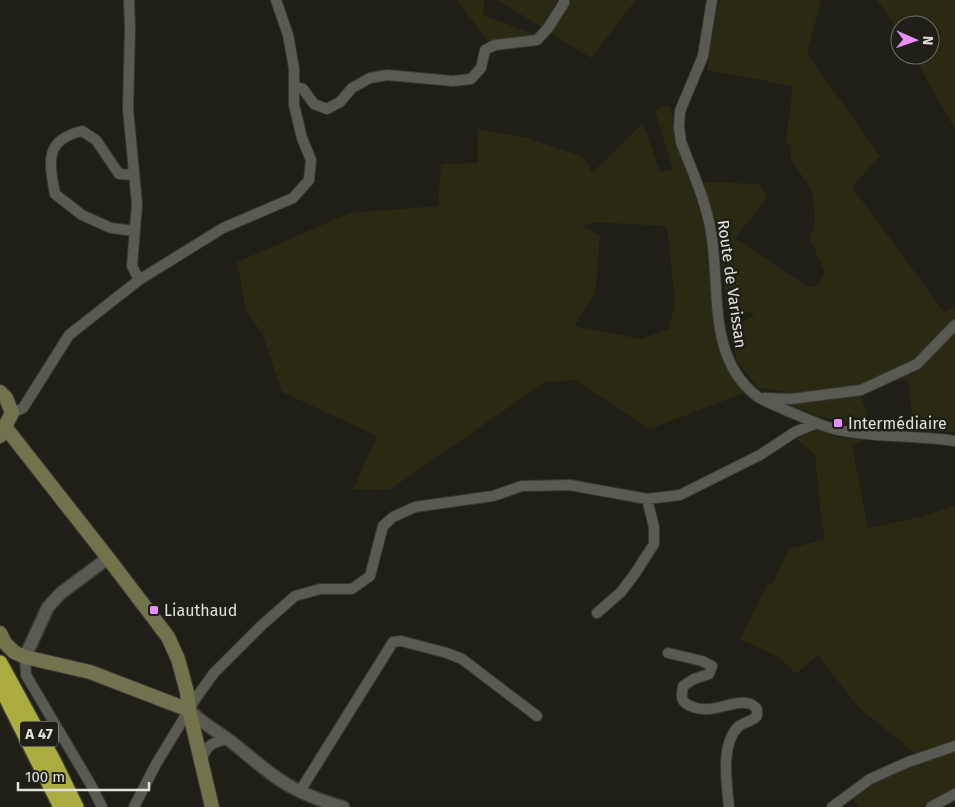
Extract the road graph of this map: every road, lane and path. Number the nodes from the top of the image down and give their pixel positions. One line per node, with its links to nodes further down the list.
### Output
1 (129, 0): 6 (street)
2 (276, 0): 5 (street)
3 (564, 0): 5 (street)
4 (712, 0): 11 (street, Route de Varissan)
5 (294, 86): 8 (street)
6 (134, 175): 7 (street); 7 (street)
7 (135, 231): 8 (street)
8 (139, 280): 12 (street)
9 (955, 325): 11 (street)
10 (0, 392): 12 (main road)
11 (759, 398): 13 (street, Route de Varissan)
12 (12, 413): 14 (main road)
13 (817, 423): 15 (street, Route de Varissan); 16 (street)
14 (2, 428): 17 (main road)
15 (955, 440)
16 (647, 498): 18 (street); 24 (street)
17 (108, 558): 21 (street); 24 (main road)
18 (597, 613)
19 (0, 633): 21 (main road)
20 (668, 653): 37 (street)
21 (25, 657): 24 (main road); 33 (street)
22 (0, 663): 32 (highway, A 47)
23 (0, 685): 31 (highway, A 47)
24 (189, 710): 26 (street); 28 (main road); 34 (street)
25 (537, 716): 29 (street)
26 (228, 739): 28 (street); 29 (street)
27 (955, 746): 38 (street)
28 (201, 760): 35 (main road)
29 (300, 791): 36 (street)
30 (955, 794): 39 (street)
31 (61, 807)
32 (76, 807)
33 (102, 807)
34 (134, 807)
35 (212, 807)
36 (343, 807)
37 (729, 807)
38 (832, 807)
39 (931, 807)

